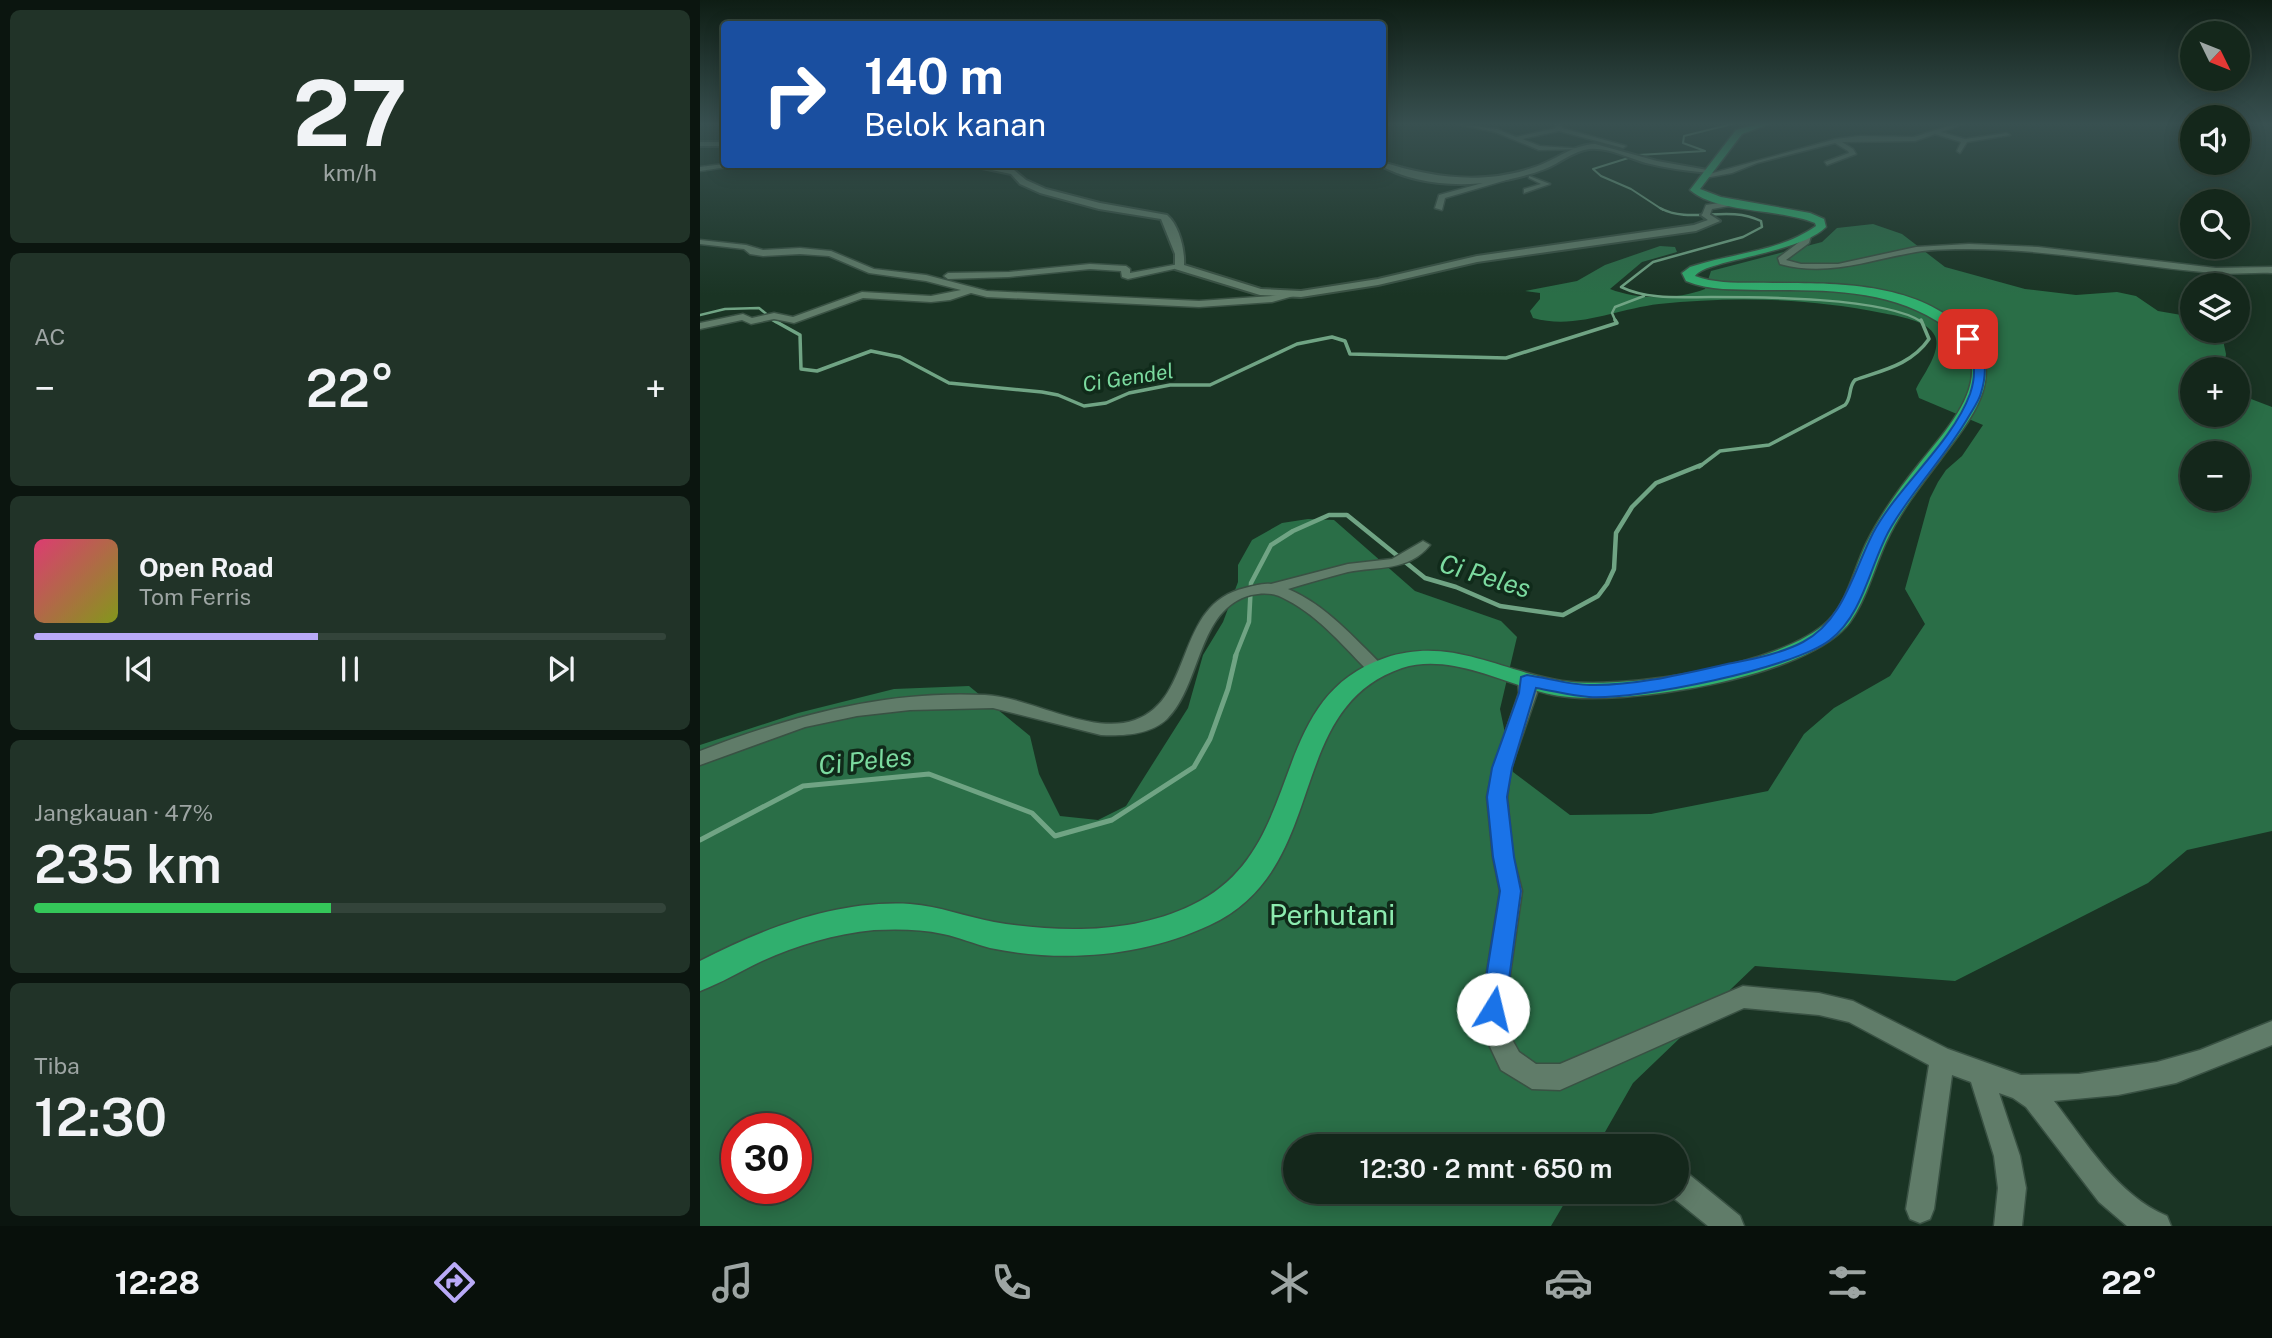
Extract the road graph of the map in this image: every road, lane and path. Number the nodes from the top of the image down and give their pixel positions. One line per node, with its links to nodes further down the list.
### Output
1 (1022, 181): 11 (street)
2 (1497, 181): 7 (street)
3 (1528, 181): 4 (street)
4 (1541, 181)
5 (1702, 181): 6 (highway)
6 (1738, 202): 8 (street); 9 (highway)
7 (1439, 208)
8 (1707, 212): 15 (street)
9 (1807, 236): 12 (street); 20 (highway)
10 (700, 243): 13 (street)
11 (1179, 267): 13 (street); 15 (street)
12 (2272, 270)
13 (911, 276): 14 (street)
14 (974, 289): 15 (street); 16 (street)
15 (1292, 295)
16 (700, 326)
17 (1423, 545): 18 (street)
18 (1268, 588): 19 (street); 21 (street)
19 (1377, 670): 20 (highway); 22 (highway)
20 (1527, 681): 24 (street)
21 (700, 758)
22 (700, 977)
23 (2272, 1033): 26 (street)
24 (1942, 1059): 25 (street); 28 (street)
25 (1981, 1075): 26 (street); 30 (street)
26 (2021, 1087): 31 (street)
27 (1689, 1193): 29 (street)
28 (1920, 1209)
29 (1730, 1226)
30 (2008, 1226)
31 (2157, 1226)

